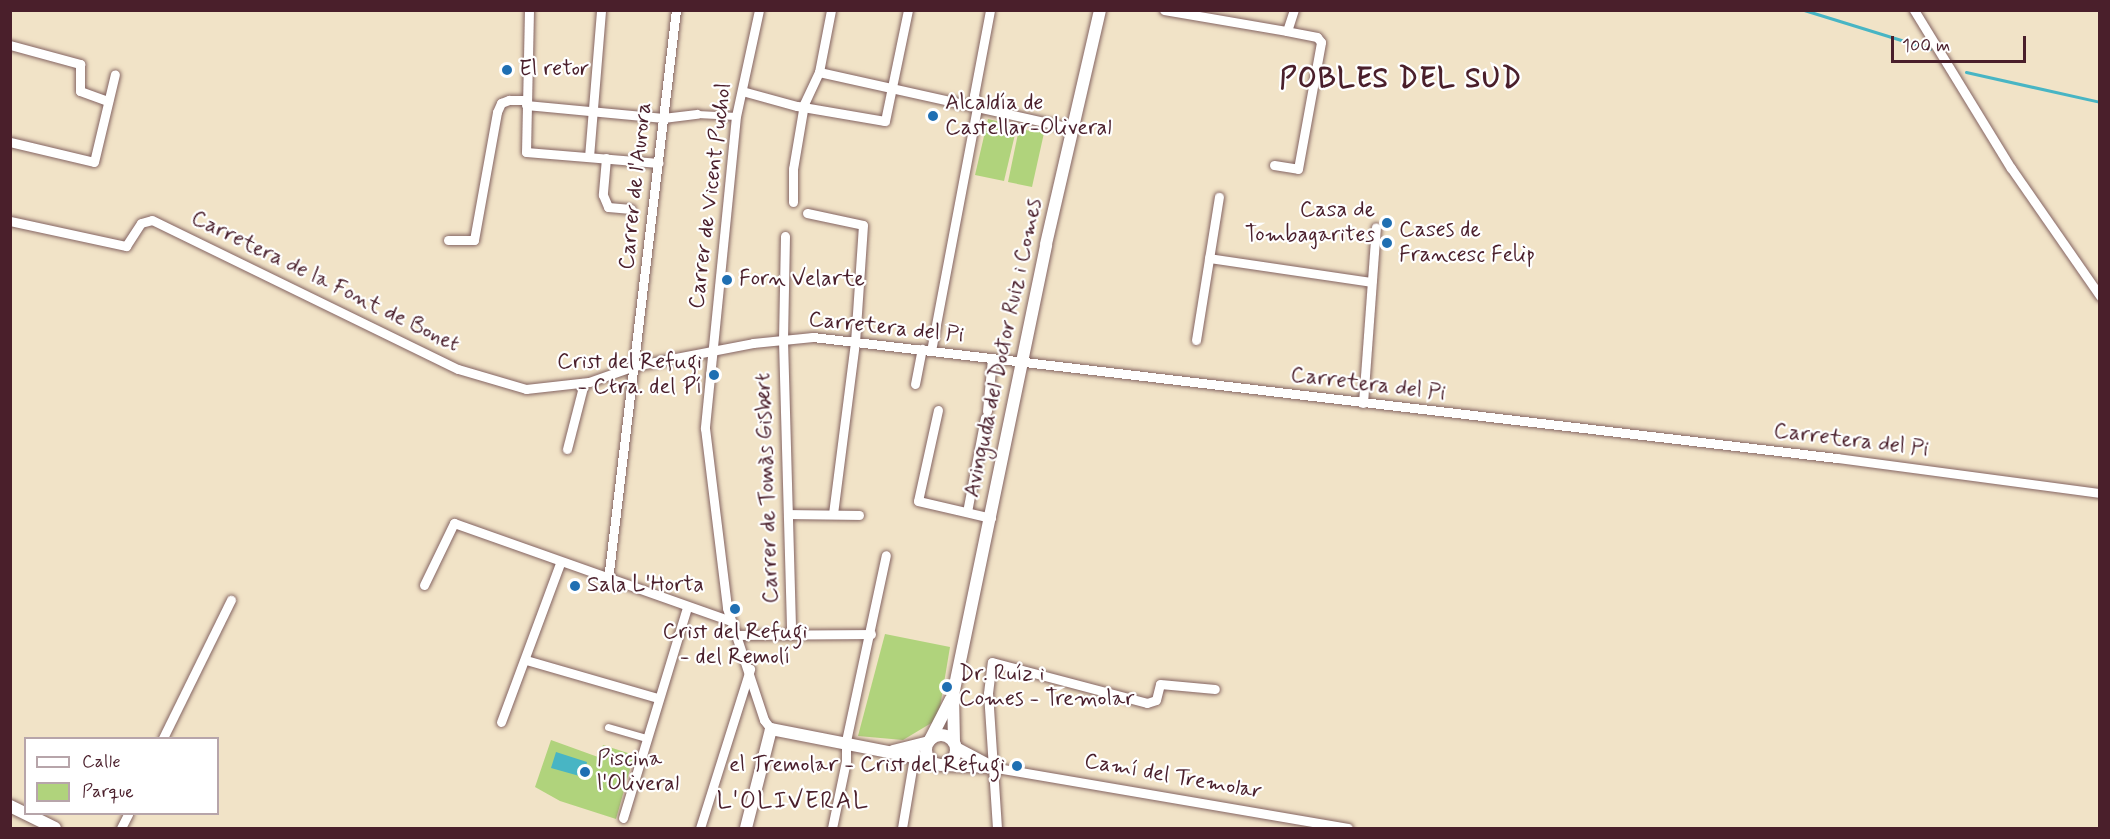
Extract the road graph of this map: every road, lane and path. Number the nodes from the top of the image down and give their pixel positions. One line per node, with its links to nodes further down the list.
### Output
1 (529, 10): 19 (street)
2 (601, 10): 22 (street)
3 (676, 10): 25 (street, Carrer de l'Aurora)
4 (759, 10): 17 (street, Carrer de Vicent Puchol)
5 (831, 10): 14 (street)
6 (908, 10): 16 (street)
7 (990, 10): 21 (street)
8 (1100, 10): 26 (street, Avinguda del Doctor Ruiz i Comes)
9 (1164, 10): 12 (street)
10 (1294, 10): 12 (street)
11 (1914, 10): 42 (street)
12 (1287, 31): 31 (street)
13 (10, 45): 18 (street)
14 (819, 72): 16 (street); 20 (street)
15 (115, 74): 18 (street)
16 (891, 89): 20 (street); 21 (street)
17 (742, 91): 20 (street); 24 (street, Carrer de Vicent Puchol)
18 (108, 101): 27 (street)
19 (526, 103): 22 (street); 28 (street); 39 (street)
20 (804, 104): 33 (street)
21 (977, 108): 26 (street); 46 (street)
22 (594, 111): 25 (street); 28 (street)
23 (697, 114): 24 (street); 25 (street)
24 (736, 116): 47 (street, Carrer de Vicent Puchol)
25 (663, 118): 30 (street, Carrer de l'Aurora)
26 (1072, 128): 49 (street, Avinguda del Doctor Ruiz i Comes)
27 (10, 142)
28 (589, 157): 29 (street)
29 (606, 158): 30 (street); 34 (street)
30 (659, 163): 50 (street, Carrer de l'Aurora)
31 (1274, 165)
32 (1219, 197): 40 (street)
33 (793, 202)
34 (631, 209)
35 (807, 213): 45 (street)
36 (10, 221): 51 (street, Carretera de la Font de Bonet)
37 (1376, 226): 41 (street)
38 (785, 236): 43 (street, Carrer de Tomàs Gisbert)
39 (448, 240)
40 (1209, 258): 41 (street); 44 (street)
41 (1371, 282): 53 (street)
42 (2100, 296)
43 (783, 340): 45 (street, Carretera del Pi); 47 (street, Carretera del Pi); 58 (street, Carrer de Tomàs Gisbert)
44 (1196, 340)
45 (855, 342): 46 (street, Carretera del Pi); 59 (street)
46 (926, 350): 48 (street, Carretera del Pi); 52 (street)
47 (711, 352): 50 (street, Carretera del Pi); 68 (street, Carrer de Vicent Puchol)
48 (992, 359): 49 (street, Carretera del Pi); 57 (street, Avinguda del Doctor Ruiz i Comes)
49 (1023, 363): 53 (street, Carretera del Pi); 61 (street, Avinguda del Doctor Ruiz i Comes)
50 (634, 366): 51 (street, Carretera de la Font de Bonet); 64 (street, Carrer de l'Aurora)
51 (584, 383): 55 (street)
52 (915, 384)
53 (1363, 404): 56 (street, Carretera del Pi)
54 (938, 410): 57 (street)
55 (567, 449)
56 (2100, 493)
57 (967, 512): 61 (street)
58 (788, 514): 59 (street); 71 (street, Carrer de Tomàs Gisbert)
59 (833, 514): 60 (street)
60 (859, 515)
61 (991, 518): 75 (street, Avinguda del Doctor Ruiz i Comes)
62 (886, 555): 69 (street)
63 (560, 563): 64 (street); 65 (street); 72 (street)
64 (608, 580): 67 (street)
65 (424, 585)
66 (231, 600): 80 (street)
67 (687, 608): 68 (street); 76 (street)
68 (730, 621): 70 (street, Carrer de Vicent Puchol)
69 (871, 634): 71 (street); 82 (street)
70 (737, 635): 71 (street); 73 (street, Carrer de Vicent Puchol)
71 (791, 635)
72 (526, 660): 76 (street); 77 (street)
73 (750, 669): 79 (street, Carrer de Vicent Puchol); 93 (street)
74 (1215, 689): 87 (street)
75 (953, 695): 83 (street, Avinguda del Doctor Ruiz i Comes); 84 (street, Avinguda del Doctor Ruiz i Comes)
76 (658, 698): 81 (street)
77 (501, 722)
78 (608, 727): 81 (street)
79 (771, 729): 82 (street); 94 (street)
80 (163, 737)
81 (646, 738): 91 (street)
82 (846, 741): 84 (street); 95 (street)
83 (955, 745): 84 (street); 86 (street); 87 (street, Camí del Tremolar)
84 (920, 750): 85 (street); 85 (street); 96 (street, Avinguda del Doctor Ruiz i Comes)
85 (929, 760): 86 (street, Camí del Tremolar)
86 (945, 765): 87 (street, Camí del Tremolar)
87 (991, 767): 97 (street); 98 (street, Camí del Tremolar)
88 (10, 806): 89 (street)
89 (24, 813)
90 (28, 815): 92 (street)
91 (623, 818)
92 (55, 828)
93 (700, 828)
94 (746, 828)
95 (832, 828)
96 (902, 828)
97 (997, 828)
98 (1348, 828)

